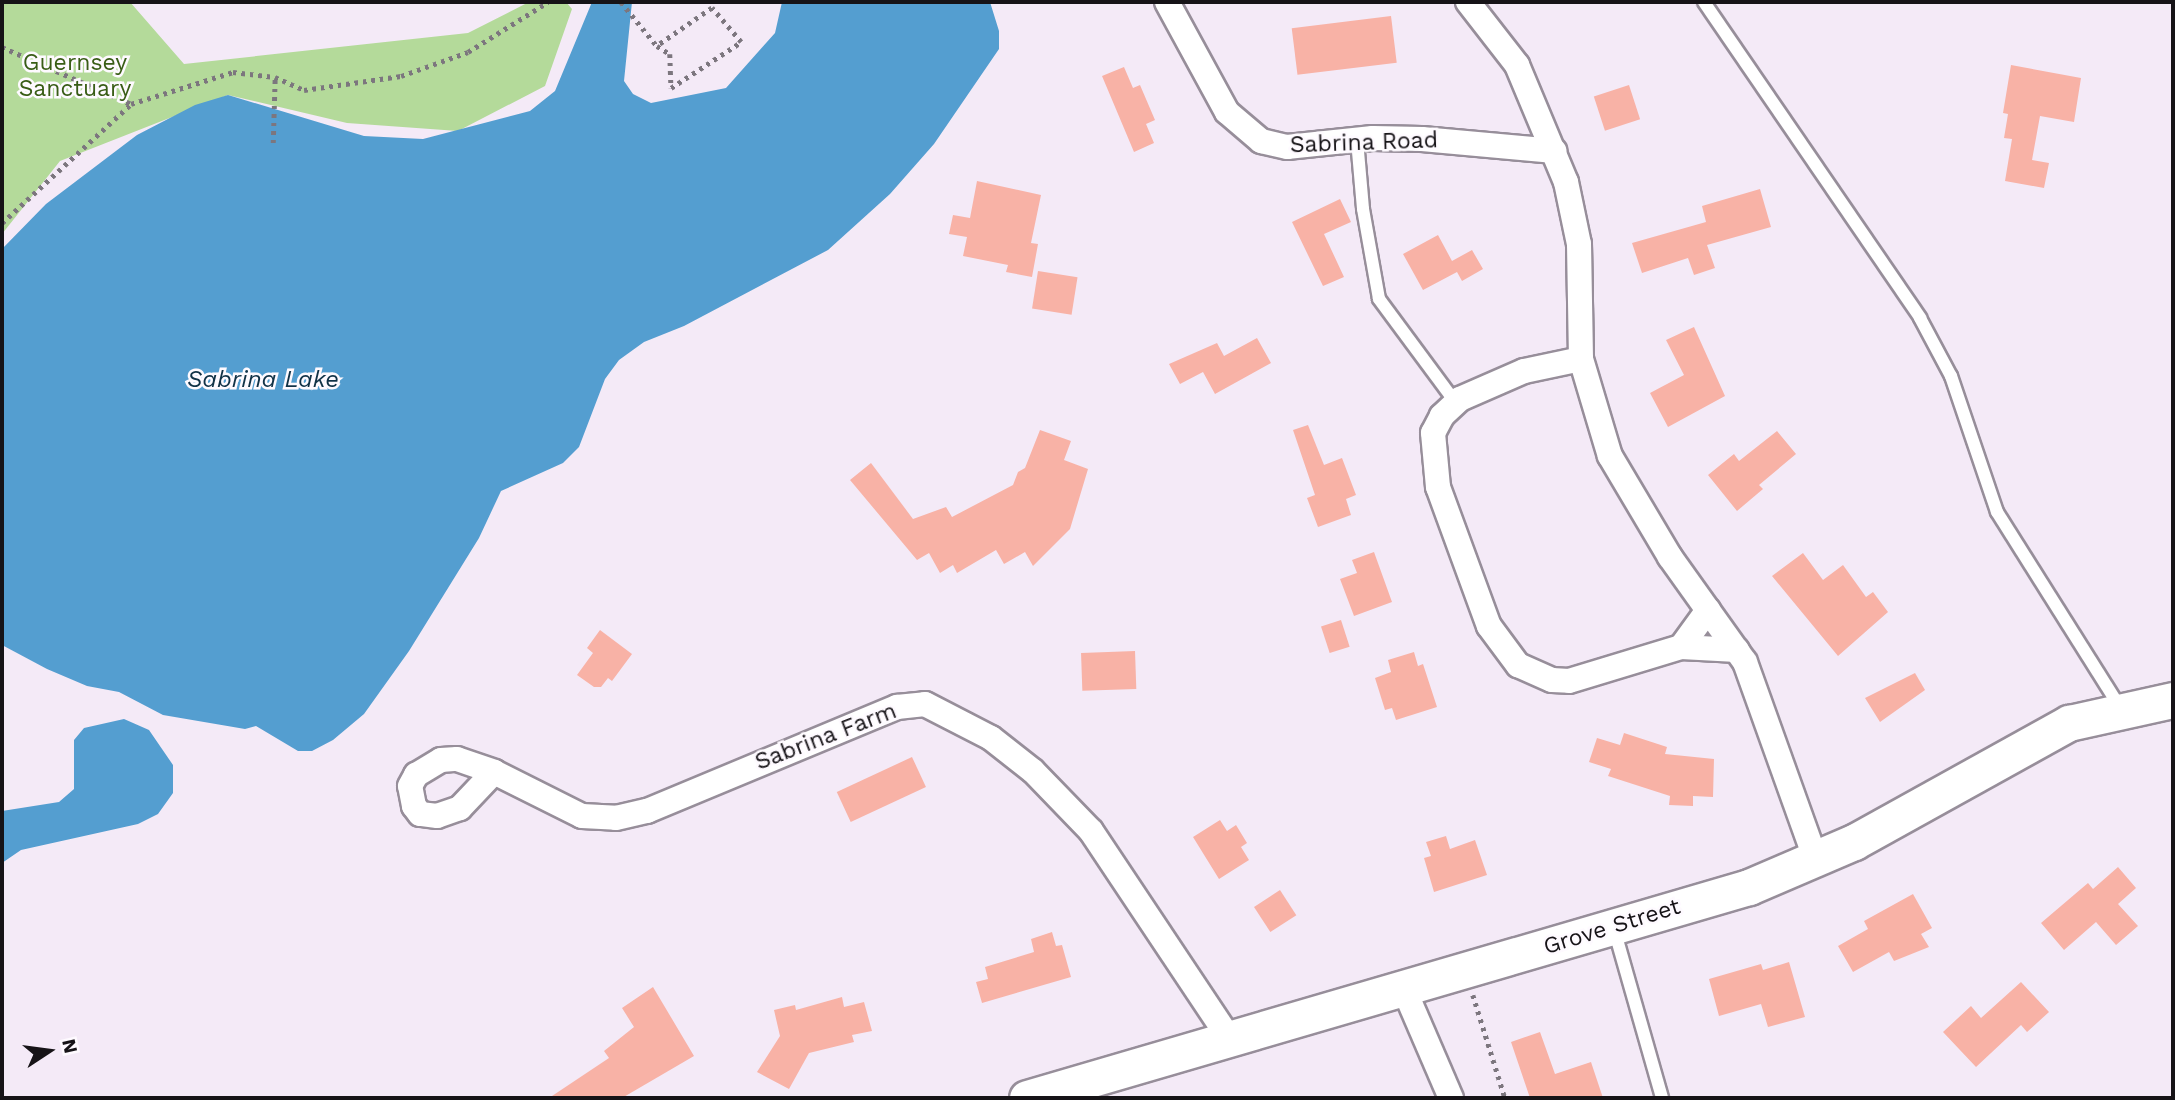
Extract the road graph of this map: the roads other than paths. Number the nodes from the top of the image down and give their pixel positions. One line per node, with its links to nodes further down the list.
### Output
1 (1167, 2): 4 (street, Sabrina Road)
2 (1468, 2): 5 (street)
3 (1704, 2): 12 (lane)
4 (1357, 140): 5 (street, Sabrina Road); 7 (lane)
5 (1554, 151): 6 (street)
6 (1581, 359): 7 (street); 8 (street)
7 (1456, 403): 9 (street)
8 (1708, 610): 9 (street); 10 (street)
9 (1681, 647): 10 (street)
10 (1737, 650): 14 (street)
11 (2173, 700): 12 (street, Grove Street)
12 (2122, 709): 14 (street, Grove Street)
13 (494, 772): 17 (street, Sabrina Farm)
14 (1816, 860): 15 (street, Grove Street)
15 (1613, 926): 16 (street, Grove Street); 20 (lane)
16 (1404, 989): 17 (street, Grove Street); 19 (street)
17 (1231, 1041): 18 (street, Grove Street)
18 (1027, 1098)
19 (1451, 1098)
20 (1662, 1098)

